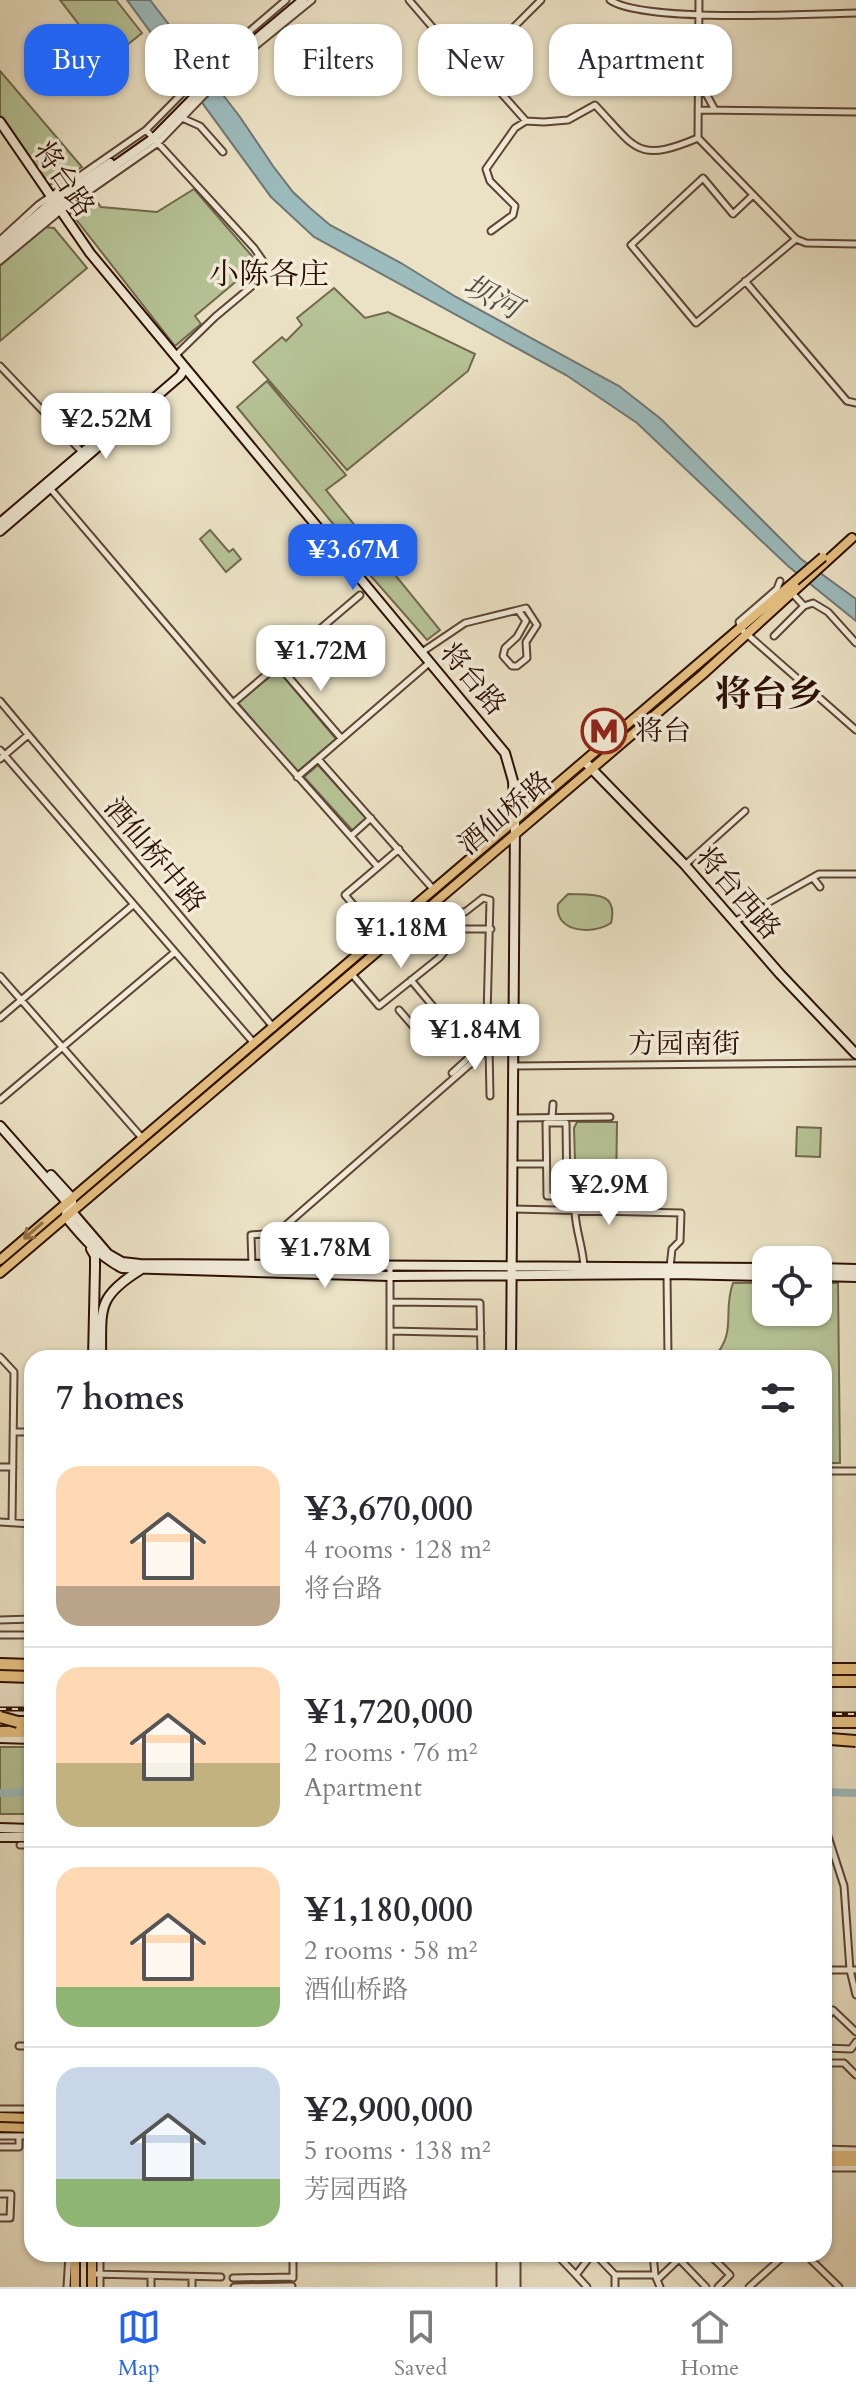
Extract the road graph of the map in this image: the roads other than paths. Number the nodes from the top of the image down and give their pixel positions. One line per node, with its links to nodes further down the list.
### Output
1 (286, 0): 14 (street)
2 (296, 0): 15 (main road)
3 (303, 0): 16 (main road)
4 (312, 0): 17 (street)
5 (409, 0): 11 (street)
6 (541, 0): 12 (street)
7 (699, 0): 10 (street)
8 (612, 1): 10 (street)
9 (856, 13): 10 (street)
10 (699, 15): 13 (street)
11 (430, 24)
12 (517, 24)
13 (699, 24)
14 (258, 28)
15 (258, 34)
16 (258, 37)
17 (258, 44)
18 (504, 96): 26 (street)
19 (698, 96): 22 (street)
20 (707, 96): 23 (street)
21 (190, 98): 25 (street); 28 (main road)
22 (698, 110): 23 (street); 29 (street)
23 (715, 110): 24 (street)
24 (856, 112)
25 (182, 118): 28 (street); 30 (street)
26 (526, 121): 29 (street); 33 (street)
27 (0, 122): 32 (main road, 将台路)
28 (152, 137): 32 (main road); 41 (street)
29 (698, 138): 31 (street)
30 (223, 152)
31 (752, 196): 34 (street); 40 (street)
32 (54, 205): 35 (street); 37 (main road); 38 (main road); 39 (street); 41 (main road, 将台路)
33 (491, 231)
34 (796, 239): 36 (street); 40 (street)
35 (0, 240)
36 (856, 244)
37 (0, 247)
38 (0, 255)
39 (0, 261)
40 (744, 281): 44 (street)
41 (175, 356): 43 (main road, 将台路)
42 (0, 366): 45 (street)
43 (185, 368): 45 (main road); 46 (main road); 59 (main road, 将台路)
44 (856, 403)
45 (82, 452): 46 (main road)
46 (48, 486): 47 (main road); 48 (main road); 63 (street)
47 (0, 523)
48 (0, 531)
49 (854, 536): 51 (main road, 酒仙桥路, bridge)
50 (780, 581): 56 (street)
51 (798, 583): 52 (main road, 酒仙桥路); 56 (main road, 酒仙桥路)
52 (792, 593): 54 (street); 56 (main road, 酒仙桥路)
53 (360, 595): 61 (street)
54 (804, 606): 57 (street); 58 (street)
55 (518, 610): 55 (street); 59 (street)
56 (743, 632): 64 (street); 69 (main road, 酒仙桥路)
57 (774, 636)
58 (856, 643)
59 (422, 652): 60 (main road, 将台路)
60 (430, 661): 66 (street); 73 (main road, 将台路)
61 (278, 666): 63 (street); 66 (street)
62 (0, 701): 65 (street, 酒仙桥中路)
63 (233, 703): 70 (street)
64 (856, 730)
65 (28, 735): 67 (street); 97 (street, 酒仙桥中路)
66 (341, 738): 68 (street)
67 (1, 754): 83 (street)
68 (318, 759): 70 (street); 72 (street)
69 (588, 765): 73 (main road, 酒仙桥路); 74 (main road, 酒仙桥路); 77 (main road, 将台西路)
70 (297, 777): 75 (street)
71 (745, 811): 77 (street)
72 (371, 818): 75 (street); 76 (street)
73 (515, 822): 74 (main road, 将台路); 82 (main road, 酒仙桥路)
74 (514, 834): 89 (main road, 酒仙桥路); 98 (main road, 将台路)
75 (351, 836): 78 (street)
76 (399, 849): 78 (street); 82 (street)
77 (685, 865): 84 (main road, 将台西路)
78 (378, 867): 87 (street)
79 (856, 874): 80 (street)
80 (813, 878): 81 (street); 84 (street)
81 (820, 887)
82 (435, 891): 87 (main road, 酒仙桥路)
83 (133, 905): 88 (street); 92 (street)
84 (734, 922): 102 (main road, 将台西路)
85 (456, 929): 86 (street); 86 (street); 91 (street)
86 (491, 929): 96 (street)
87 (381, 937): 97 (main road, 酒仙桥路)
88 (175, 952): 99 (street); 100 (street)
89 (351, 973): 91 (street); 97 (main road, 酒仙桥路)
90 (0, 976): 92 (street)
91 (411, 980): 95 (street)
92 (22, 1000): 94 (street); 100 (street)
93 (399, 1010): 95 (street)
94 (0, 1018)
95 (446, 1022): 96 (street)
96 (474, 1027): 101 (street)
97 (276, 1031): 99 (main road, 酒仙桥路); 120 (main road, 酒仙桥路)
98 (513, 1038): 101 (street); 104 (main road, 将台路)
99 (255, 1044): 114 (main road, 酒仙桥路)
100 (62, 1045): 107 (street); 114 (street)
101 (488, 1045): 105 (street); 106 (street); 123 (street)
102 (856, 1054)
103 (856, 1063): 104 (street, 方园南街)
104 (513, 1066): 112 (main road, 将台路)
105 (452, 1073)
106 (490, 1096)
107 (0, 1100)
108 (553, 1104): 109 (street)
109 (552, 1117): 110 (street); 112 (street)
110 (610, 1117)
111 (0, 1118): 117 (main road)
112 (513, 1118): 115 (main road, 将台路)
113 (0, 1126): 117 (main road)
114 (143, 1139): 117 (main road, 酒仙桥路)
115 (512, 1164): 116 (street); 118 (main road, 将台路)
116 (546, 1164): 116 (street)
117 (69, 1200): 120 (main road); 122 (main road, 酒仙桥路, one-way to 122)
118 (512, 1209): 119 (street); 130 (main road, 将台路)
119 (575, 1212): 124 (street); 127 (street)
120 (69, 1215): 121 (main road); 123 (main road); 132 (main road, 酒仙桥路)
121 (89, 1245): 129 (main road); 139 (main road)
122 (0, 1260)
123 (252, 1266): 131 (main road)
124 (584, 1267): 127 (main road); 130 (main road)
125 (752, 1268): 127 (main road)
126 (832, 1268): 128 (main road)
127 (668, 1269): 130 (main road); 133 (main road); 144 (street)
128 (856, 1269)
129 (140, 1270): 131 (main road); 140 (main road)
130 (511, 1270): 131 (main road); 143 (main road, 将台路)
131 (390, 1271): 136 (street)
132 (0, 1273)
133 (752, 1275)
134 (832, 1276): 135 (main road)
135 (856, 1277)
136 (391, 1302): 137 (street); 138 (street)
137 (390, 1331): 138 (street); 141 (street)
138 (481, 1333): 142 (street)
139 (93, 1350)
140 (101, 1350)
141 (390, 1350)
142 (481, 1350)
143 (511, 1350)
144 (668, 1350)
145 (0, 1357): 146 (street)
146 (15, 1432): 147 (street); 149 (street)
147 (24, 1432)
148 (0, 1467): 149 (street)
149 (13, 1467): 153 (street)
150 (832, 1471): 151 (street)
151 (856, 1471)
152 (0, 1522): 153 (street)
153 (12, 1522): 154 (street)
154 (24, 1523)
155 (24, 1619): 156 (street)
156 (0, 1620)
157 (0, 1635): 158 (street)
158 (24, 1635)
159 (0, 1664): 160 (highway)
160 (24, 1665)
161 (832, 1669): 162 (highway)
162 (856, 1669)
163 (0, 1676): 164 (highway)
164 (24, 1677)
165 (832, 1681): 166 (highway)
166 (854, 1681)
167 (0, 1719): 168 (main road); 172 (highway, bridge)
168 (24, 1720)
169 (24, 1724): 172 (highway)
170 (832, 1726): 171 (highway)
171 (856, 1726)
172 (18, 1727): 173 (highway); 174 (highway)
173 (24, 1729)
174 (0, 1735): 175 (main road)
175 (24, 1738)
176 (832, 1739): 177 (highway, bridge)
177 (856, 1740)
178 (0, 1828): 179 (main road)
179 (24, 1829)
180 (0, 1837): 181 (main road)
181 (24, 1837)
182 (20, 1845): 183 (street)
183 (24, 1845)
184 (832, 1849): 186 (street)
185 (832, 1970): 186 (street)
186 (853, 1970): 187 (street)
187 (854, 1985): 188 (street)
188 (856, 1995)
189 (832, 2011): 190 (street)
190 (856, 2032)
191 (856, 2042): 194 (street)
192 (19, 2046): 193 (street)
193 (24, 2046)
194 (832, 2048)
195 (832, 2063): 196 (street)
196 (856, 2075)
197 (0, 2109): 198 (street)
198 (24, 2109)
199 (0, 2117): 200 (main road)
200 (24, 2118)
201 (0, 2127): 202 (main road)
202 (24, 2128)
203 (0, 2136): 204 (street)
204 (19, 2136): 205 (street); 206 (street)
205 (24, 2136)
206 (0, 2147)
207 (832, 2152): 208 (main road)
208 (856, 2152)
209 (832, 2165): 210 (main road)
210 (856, 2165)
211 (0, 2194): 212 (street)
212 (0, 2218)
213 (69, 2262): 237 (street)
214 (75, 2262): 238 (main road)
215 (94, 2262): 228 (main road)
216 (98, 2262): 228 (street)
217 (293, 2262): 234 (street)
218 (503, 2262): 245 (main road)
219 (513, 2262): 245 (main road)
220 (564, 2262): 229 (street)
221 (587, 2262): 229 (street)
222 (602, 2262): 230 (street)
223 (676, 2262): 236 (street)
224 (682, 2262): 248 (street)
225 (717, 2262): 249 (street)
226 (777, 2262): 250 (street)
227 (813, 2262): 251 (street)
228 (96, 2274): 231 (street); 239 (main road); 240 (street)
229 (576, 2275): 246 (street)
230 (615, 2275): 236 (street); 247 (street)
231 (151, 2276): 232 (street); 241 (street)
232 (192, 2277): 233 (street); 242 (street)
233 (221, 2277)
234 (293, 2277): 235 (street); 244 (street)
235 (233, 2278)
236 (657, 2281)
237 (67, 2287)
238 (75, 2287)
239 (92, 2287)
240 (100, 2287)
241 (151, 2287)
242 (192, 2287)
243 (234, 2287): 244 (street)
244 (292, 2287)
245 (508, 2287)
246 (587, 2287)
247 (615, 2287)
248 (706, 2287)
249 (718, 2287)
250 (749, 2287)
251 (839, 2287)

